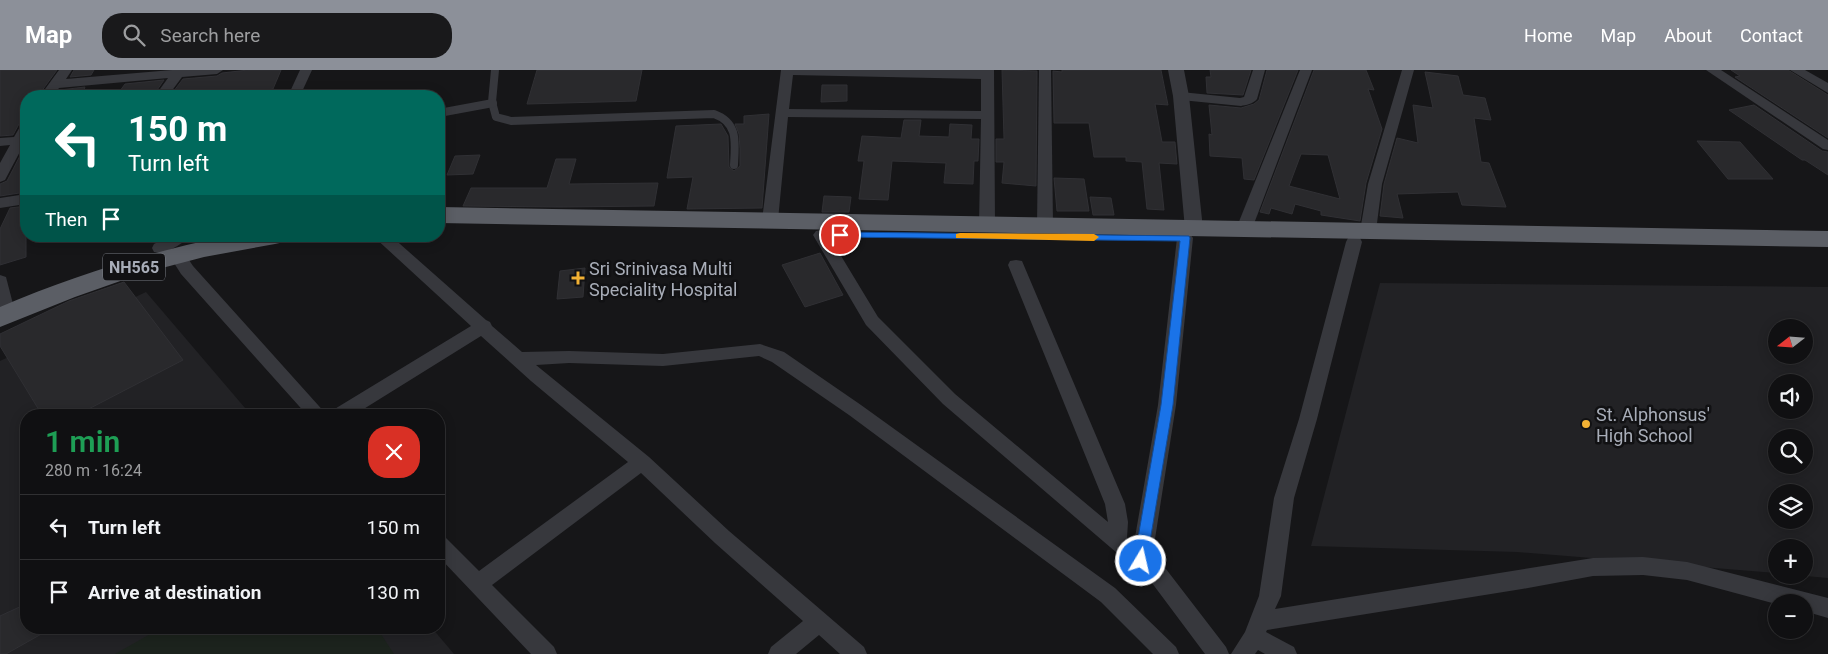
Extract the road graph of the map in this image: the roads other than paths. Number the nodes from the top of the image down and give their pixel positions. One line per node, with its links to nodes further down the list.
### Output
1 (66, 70): 15 (street)
2 (217, 70): 14 (street)
3 (306, 70): 19 (street)
4 (495, 70): 21 (lane)
5 (787, 70): 13 (street); 23 (street)
6 (1046, 70): 36 (street)
7 (1176, 70): 20 (street)
8 (1259, 70): 20 (street)
9 (1306, 70): 37 (street)
10 (1408, 70): 41 (street)
11 (1712, 70): 28 (street)
12 (1796, 70): 16 (street)
13 (988, 72): 24 (street)
14 (178, 73): 15 (street); 18 (street)
15 (55, 84): 17 (street)
16 (1828, 89)
17 (50, 90)
18 (166, 90)
19 (297, 90)
20 (1181, 96): 39 (street)
21 (492, 103): 22 (lane); 29 (lane)
22 (445, 112)
23 (782, 113): 24 (street); 34 (street)
24 (988, 115): 35 (street)
25 (20, 137): 26 (street)
26 (0, 142)
27 (20, 143): 30 (street)
28 (1828, 146)
29 (734, 166)
30 (0, 177)
31 (20, 200): 32 (street)
32 (0, 203)
33 (445, 215): 34 (highway)
34 (770, 220): 35 (highway)
35 (987, 224): 36 (highway)
36 (1045, 225): 39 (highway)
37 (1244, 228): 39 (highway); 41 (highway)
38 (445, 231): 40 (highway)
39 (1190, 233): 40 (highway); 41 (highway); 57 (street)
40 (821, 235): 55 (street)
41 (1361, 237): 42 (highway); 47 (highway); 61 (street)
42 (1828, 239)
43 (193, 242): 46 (highway, NH565)
44 (219, 242): 46 (highway, NH565)
45 (388, 242): 50 (street)
46 (173, 247): 49 (highway, NH565); 52 (street)
47 (1828, 251)
48 (1016, 265): 55 (street)
49 (1, 302)
50 (484, 326): 51 (street); 53 (street)
51 (519, 359): 54 (street); 65 (street)
52 (312, 409)
53 (348, 409)
54 (642, 462): 58 (street); 60 (street)
55 (1117, 542): 57 (street)
56 (445, 550): 58 (street)
57 (1141, 561): 66 (street)
58 (476, 584): 62 (street)
59 (1828, 608): 61 (street)
60 (819, 622): 63 (street); 64 (street)
61 (1252, 637): 67 (street)
62 (546, 654)
63 (779, 654)
64 (856, 654)
65 (1168, 654)
66 (1218, 654)
67 (1286, 654)

